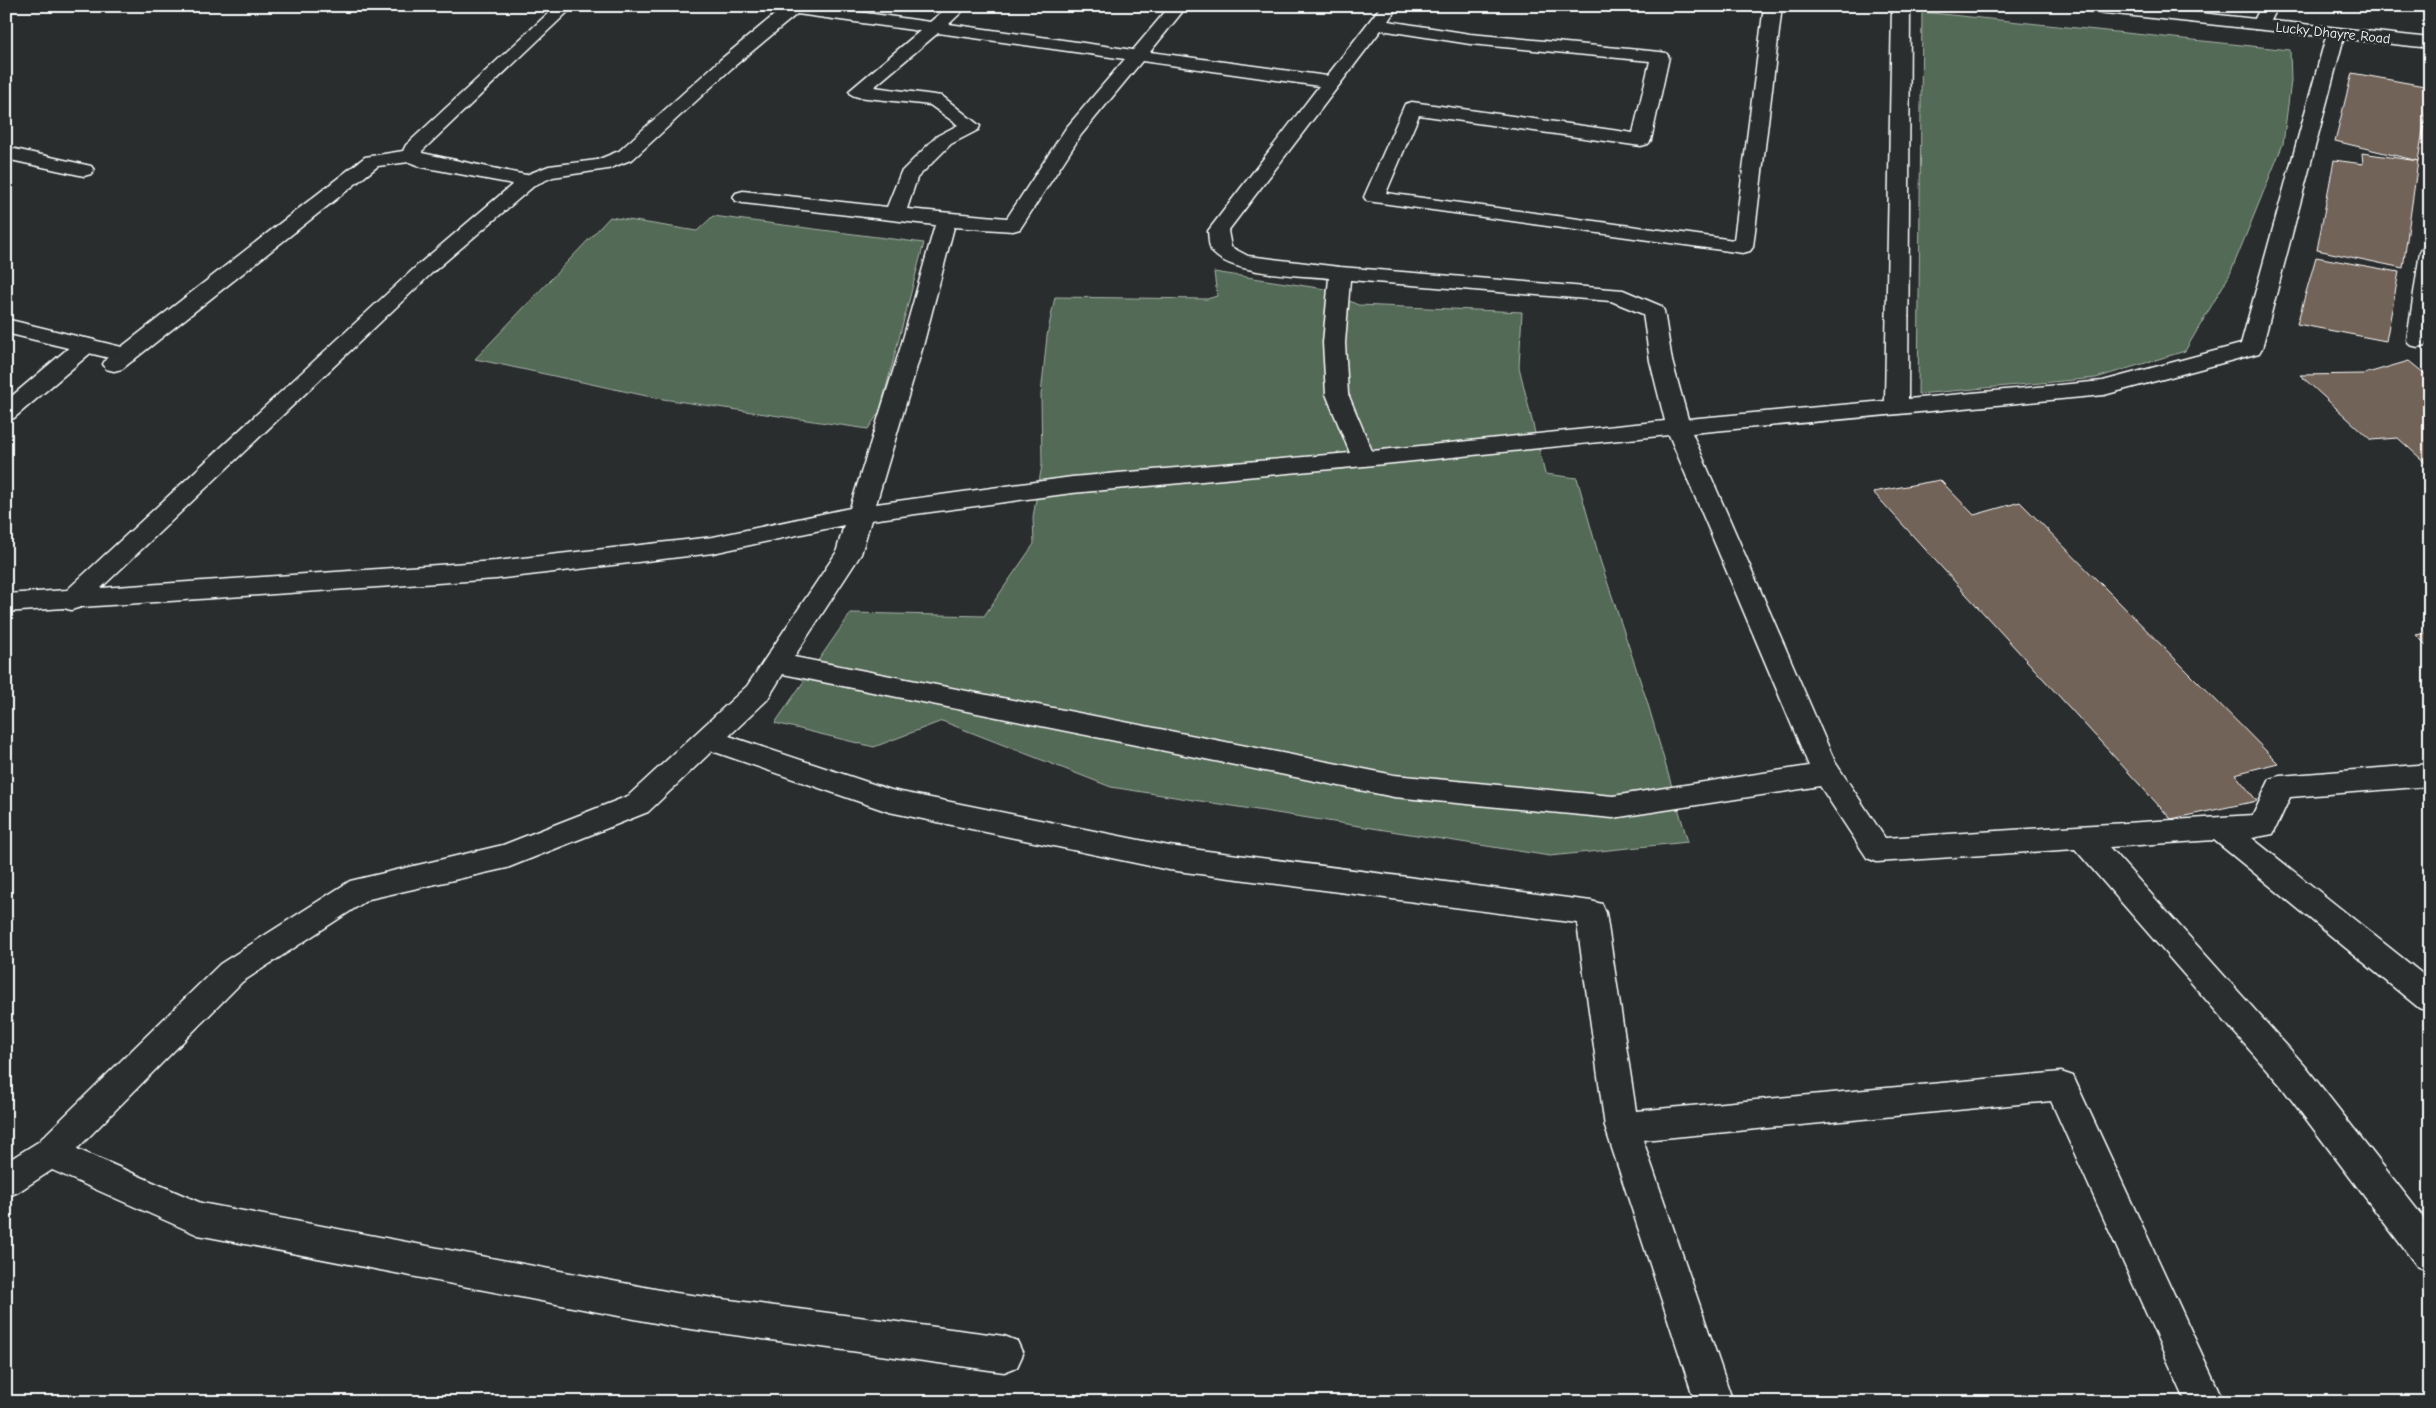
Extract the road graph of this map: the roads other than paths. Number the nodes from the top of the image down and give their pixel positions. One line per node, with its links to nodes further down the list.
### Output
1 (566, 6): 18 (street)
2 (960, 6): 12 (street)
3 (1179, 6): 15 (street)
4 (1390, 6): 10 (street)
5 (1773, 6): 10 (street)
6 (1901, 6): 29 (street)
7 (2088, 6): 11 (street, Lucky Dhayre Road)
8 (2270, 6): 11 (street)
9 (784, 8): 12 (street); 20 (street)
10 (1376, 24): 16 (street)
11 (2261, 25): 13 (street, Lucky Dhayre Road)
12 (932, 28): 15 (street); 22 (street)
13 (2336, 33): 14 (street, Lucky Dhayre Road); 29 (street)
14 (2430, 43)
15 (1137, 56): 16 (street); 23 (street)
16 (1330, 82): 25 (street)
17 (7, 154): 19 (street)
18 (412, 156): 20 (street); 28 (street)
19 (84, 170)
20 (528, 181): 34 (street)
21 (743, 197): 22 (street)
22 (894, 214): 23 (street)
23 (946, 220): 33 (street)
24 (2430, 252): 27 (street)
25 (1340, 273): 31 (street); 32 (street)
26 (6, 326): 28 (street)
27 (2418, 340)
28 (86, 345): 30 (street)
29 (1896, 407): 31 (street)
30 (6, 413)
31 (1679, 427): 32 (street); 38 (street)
32 (1364, 459): 33 (street)
33 (860, 514): 34 (street); 36 (street)
34 (72, 601): 35 (street)
35 (6, 603)
36 (776, 664): 37 (street); 38 (street)
37 (707, 739): 43 (street); 44 (street)
38 (1828, 774): 41 (street)
39 (2430, 775): 40 (street)
40 (2219, 828): 41 (street); 42 (street)
41 (2082, 837): 46 (street)
42 (2430, 999)
43 (1622, 1127): 48 (street); 49 (street)
44 (50, 1153): 45 (street); 47 (street)
45 (6, 1182)
46 (2430, 1254)
47 (1004, 1354)
48 (1714, 1402)
49 (2205, 1402)

